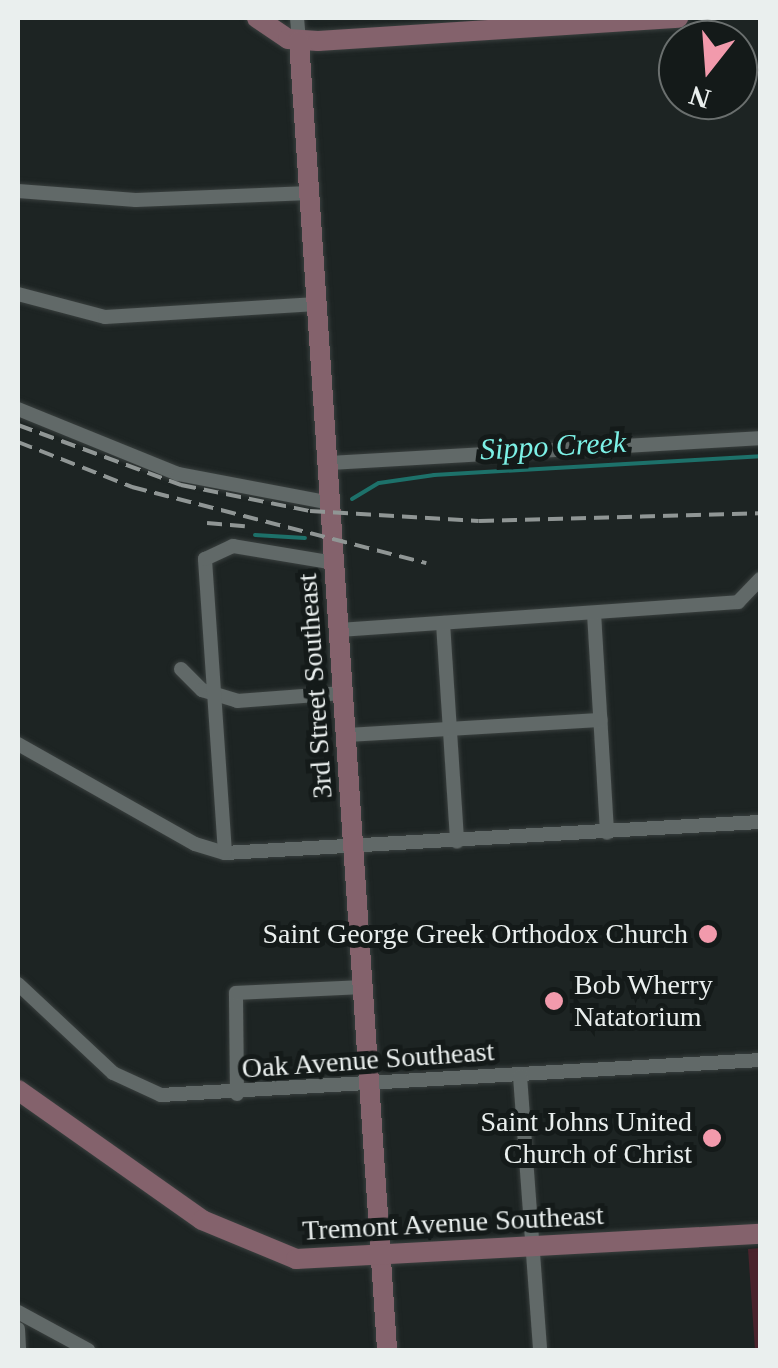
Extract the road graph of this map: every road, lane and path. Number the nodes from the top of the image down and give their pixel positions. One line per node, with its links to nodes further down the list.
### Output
1 (257, 18): 5 (street)
2 (298, 18): 5 (street, 3rd Street Southeast)
3 (678, 18): 4 (street)
4 (524, 22): 5 (street)
5 (299, 41): 7 (street, 3rd Street Southeast)
6 (18, 191): 7 (street)
7 (310, 193): 9 (street, 3rd Street Southeast)
8 (18, 294): 9 (street)
9 (317, 304): 12 (street, 3rd Street Southeast)
10 (18, 409): 13 (street)
11 (760, 438): 12 (street)
12 (328, 463): 13 (street, 3rd Street Southeast)
13 (332, 503): 14 (street, 3rd Street Southeast)
14 (335, 563): 18 (street, 3rd Street Southeast); 21 (street)
15 (760, 579): 16 (street)
16 (594, 613): 17 (street); 22 (street)
17 (443, 623): 18 (street); 23 (street)
18 (339, 630): 20 (street, 3rd Street Southeast)
19 (181, 668): 21 (street)
20 (343, 693): 21 (street); 24 (street, 3rd Street Southeast)
21 (215, 696): 30 (street)
22 (601, 720): 23 (street); 27 (street)
23 (450, 729): 24 (street); 28 (street)
24 (346, 735): 29 (street, 3rd Street Southeast)
25 (18, 744): 30 (street)
26 (760, 822): 27 (street)
27 (607, 833): 28 (street)
28 (458, 842): 29 (street)
29 (354, 847): 30 (street); 32 (street, 3rd Street Southeast)
30 (226, 854)
31 (18, 984): 37 (street, Oak Avenue Southeast)
32 (362, 987): 35 (street, 3rd Street Southeast); 37 (street)
33 (760, 1060): 34 (street, Oak Avenue Southeast)
34 (520, 1076): 35 (street, Oak Avenue Southeast); 39 (street)
35 (370, 1086): 37 (street, Oak Avenue Southeast); 40 (street, 3rd Street Southeast)
36 (18, 1090): 40 (street, Tremont Avenue Southeast)
37 (237, 1094)
38 (760, 1234): 39 (street, Tremont Avenue Southeast)
39 (532, 1249): 40 (street, Tremont Avenue Southeast); 46 (street)
40 (380, 1258): 45 (street, 3rd Street Southeast)
41 (18, 1312): 44 (street)
42 (18, 1329): 43 (street)
43 (19, 1350)
44 (88, 1350)
45 (386, 1350)
46 (540, 1350)

